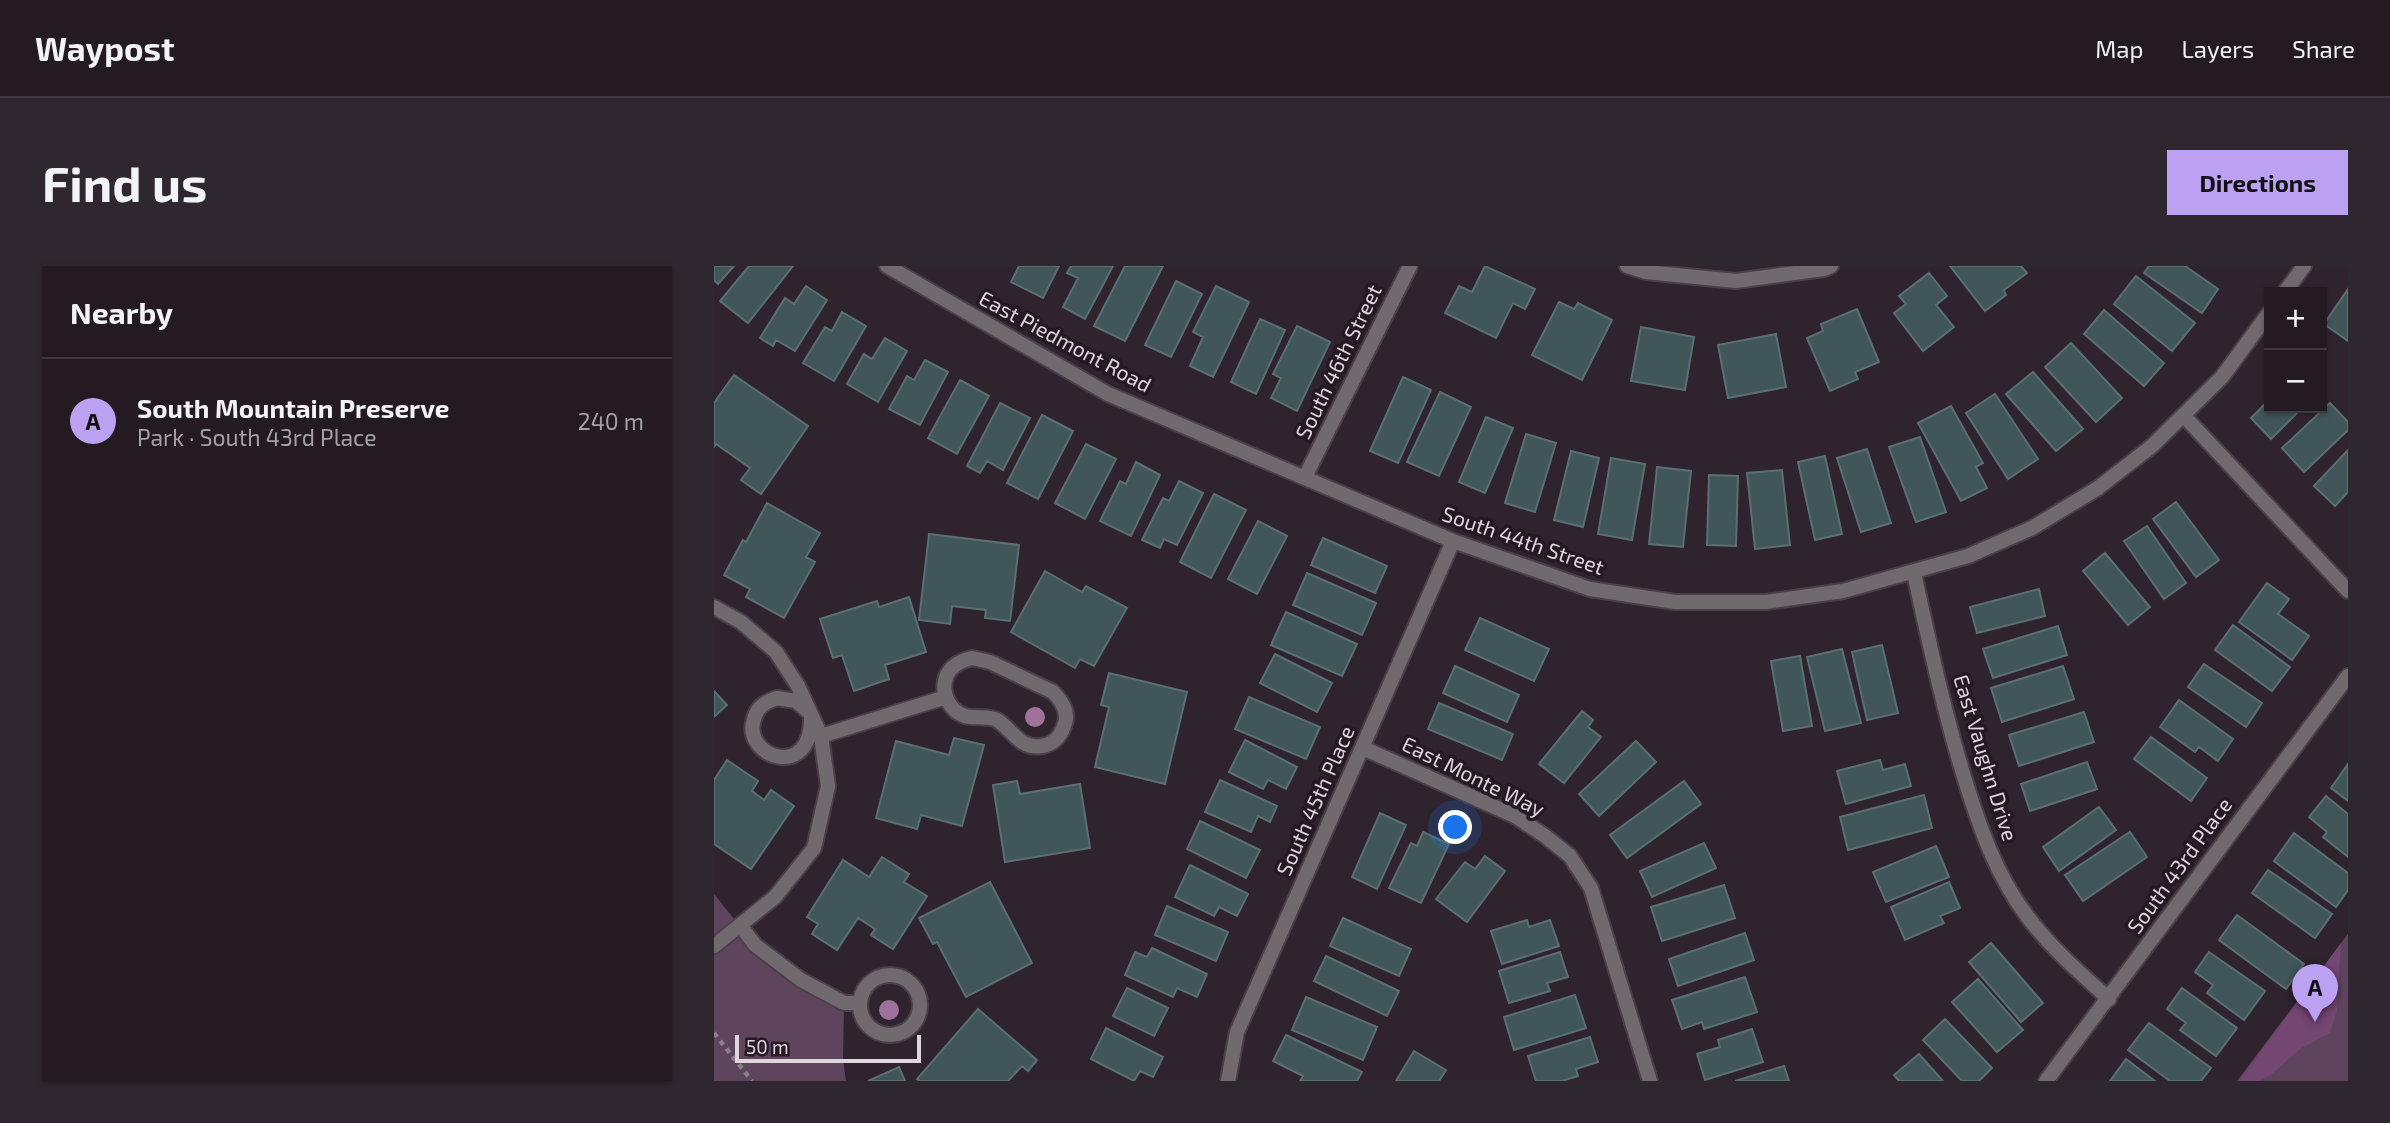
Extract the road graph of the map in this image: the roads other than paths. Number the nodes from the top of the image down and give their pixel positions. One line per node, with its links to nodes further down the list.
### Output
1 (887, 266): 9 (street, East Piedmont Road)
2 (1410, 266): 9 (street, South 46th Street)
3 (1627, 266): 4 (street)
4 (1831, 266)
5 (2304, 266): 6 (street)
6 (2289, 287)
7 (2264, 320): 8 (street, South 44th Street)
8 (2184, 416): 11 (street, South 44th Street); 12 (street)
9 (1306, 477): 10 (street, South 44th Street)
10 (1453, 541): 11 (street, South 44th Street); 18 (street, South 45th Place)
11 (1913, 573): 21 (street, East Vaughn Drive)
12 (2348, 591)
13 (714, 607): 16 (street)
14 (2348, 676): 21 (street, South 43rd Place)
15 (946, 697): 15 (street); 17 (street)
16 (811, 714): 16 (street); 17 (street)
17 (821, 736): 19 (street)
18 (1363, 748): 23 (street, South 45th Place); 24 (street, East Monte Way)
19 (740, 925): 20 (street); 22 (street)
20 (714, 946)
21 (2109, 999): 25 (street, South 43rd Place)
22 (860, 1003): 22 (street)
23 (1228, 1081)
24 (1650, 1081)
25 (2046, 1081)

